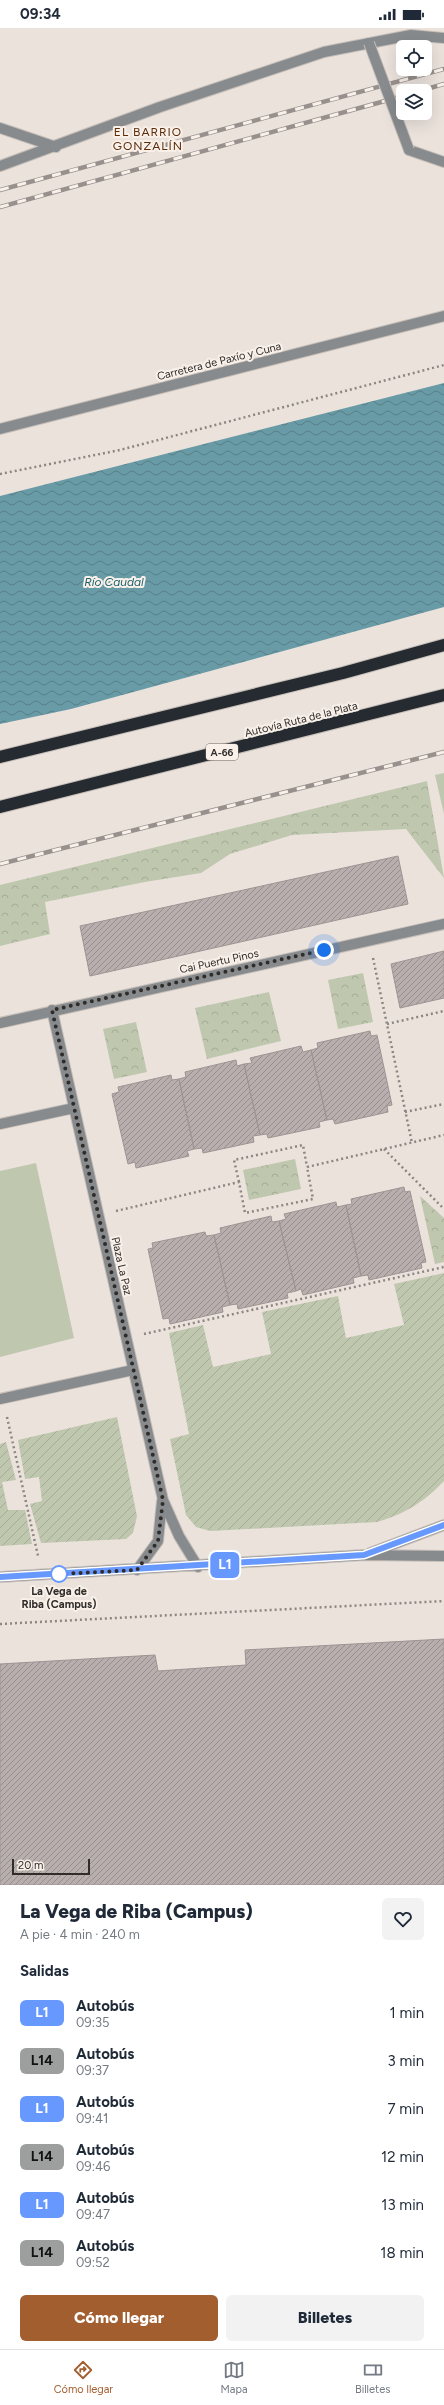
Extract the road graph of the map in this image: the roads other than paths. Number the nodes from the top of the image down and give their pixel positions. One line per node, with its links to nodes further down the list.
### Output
1 (444, 38): 2 (street)
2 (369, 43): 4 (street); 5 (street, bridge)
3 (0, 128): 4 (street)
4 (56, 147): 6 (street)
5 (444, 162)
6 (0, 166)
7 (444, 316): 8 (street, Carretera de Paxío y Cuna)
8 (0, 429)
9 (444, 645): 11 (highway)
10 (444, 695): 12 (highway, Autovía Ruta de la Plata / A-66)
11 (0, 757)
12 (0, 807)
13 (444, 924): 14 (street, Cai Puertu Pinos)
14 (52, 1010): 15 (street, Cai Puertu Pinos); 16 (street, Plaza La Paz)
15 (0, 1023)
16 (74, 1108): 17 (street); 18 (street, Plaza La Paz)
17 (0, 1124)
18 (133, 1370): 19 (street); 20 (street, Plaza La Paz)
19 (1, 1399)
20 (163, 1500): 24 (street); 25 (street)
21 (444, 1525): 22 (street)
22 (364, 1555): 23 (street); 24 (street)
23 (444, 1556)
24 (198, 1567): 25 (street)
25 (137, 1570): 26 (street)
26 (0, 1578)

